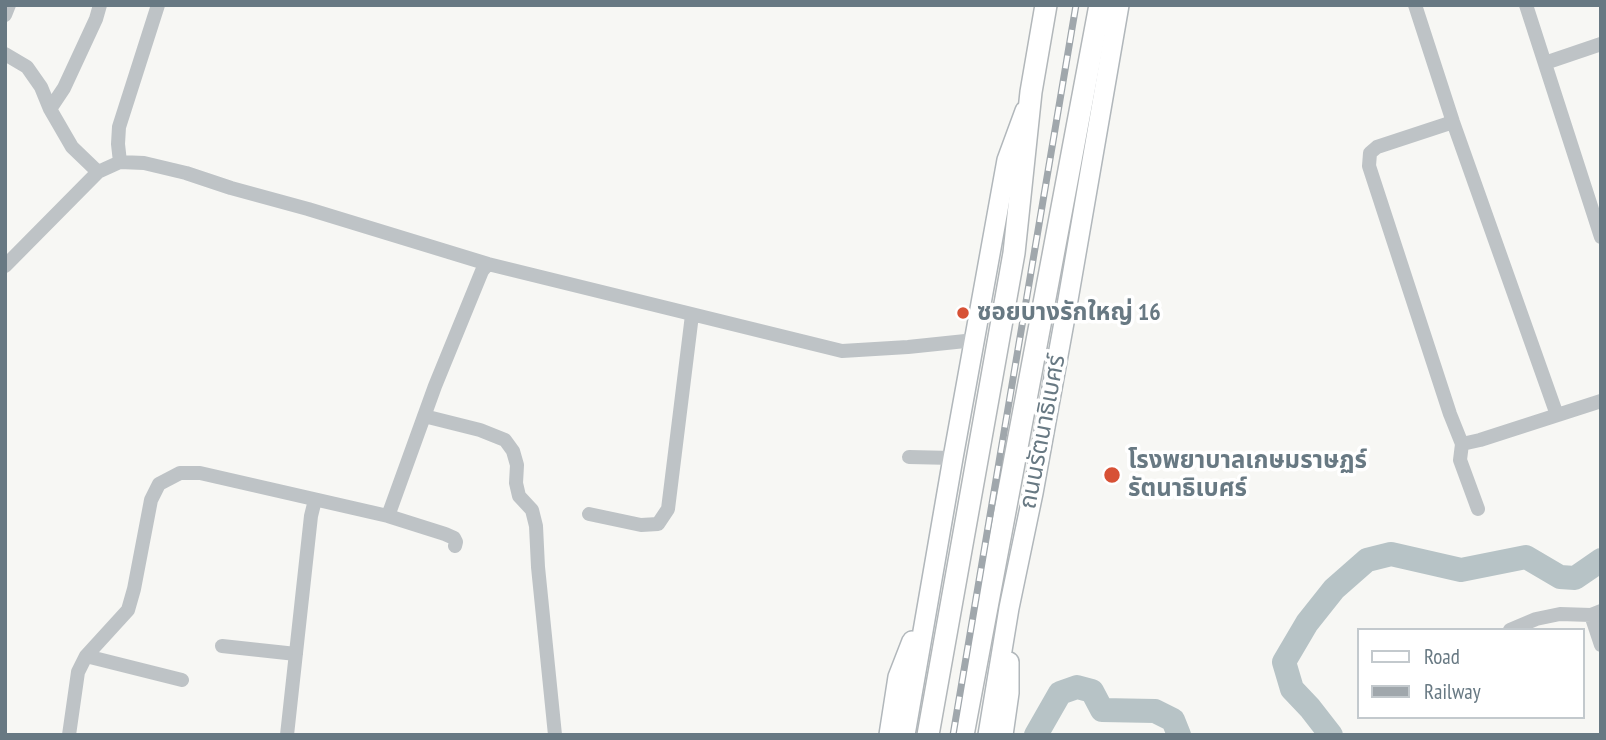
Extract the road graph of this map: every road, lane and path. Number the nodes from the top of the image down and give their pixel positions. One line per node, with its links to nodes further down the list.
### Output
1 (9, 5): 9 (street)
2 (100, 5): 14 (street)
3 (158, 5): 16 (street)
4 (1046, 5): 13 (main road)
5 (1100, 5): 49 (main road, ถนนรัตนาธิเบศร์)
6 (1119, 5): 35 (main road, ถนนรัตนาธิเบศร์)
7 (1415, 5): 15 (street)
8 (1526, 5): 12 (street)
9 (5, 15)
10 (1601, 44): 12 (street)
11 (5, 54): 14 (street)
12 (1545, 63): 18 (street)
13 (1031, 92): 22 (main road); 48 (main road)
14 (50, 109): 17 (street)
15 (1453, 122): 24 (street); 26 (street)
16 (120, 162): 17 (street); 20 (street)
17 (98, 172): 19 (street)
18 (1600, 230)
19 (6, 260)
20 (488, 264): 21 (street); 25 (street)
21 (692, 315): 22 (street); 31 (street)
22 (975, 340): 28 (main road)
23 (1601, 401): 24 (street)
24 (1557, 415): 26 (street)
25 (424, 416): 32 (street); 45 (street)
26 (1462, 444): 30 (street)
27 (909, 457): 28 (street)
28 (953, 458): 34 (main road)
29 (315, 500): 32 (street); 40 (street); 41 (street)
30 (1478, 509)
31 (589, 514)
32 (388, 516): 33 (street)
33 (456, 546)
34 (929, 594): 46 (main road); 47 (main road)
35 (1009, 608): 50 (main road, ถนนรัตนาธิเบศร์); 51 (main road)
36 (1596, 613): 37 (street); 38 (street)
37 (1515, 628)
38 (1601, 645)
39 (222, 646): 40 (street)
40 (296, 654): 44 (street)
41 (86, 656): 42 (street); 43 (street)
42 (182, 680)
43 (69, 735)
44 (287, 735)
45 (555, 735)
46 (889, 735)
47 (905, 735)
48 (928, 735)
49 (962, 735)
50 (988, 735)
51 (1003, 735)

